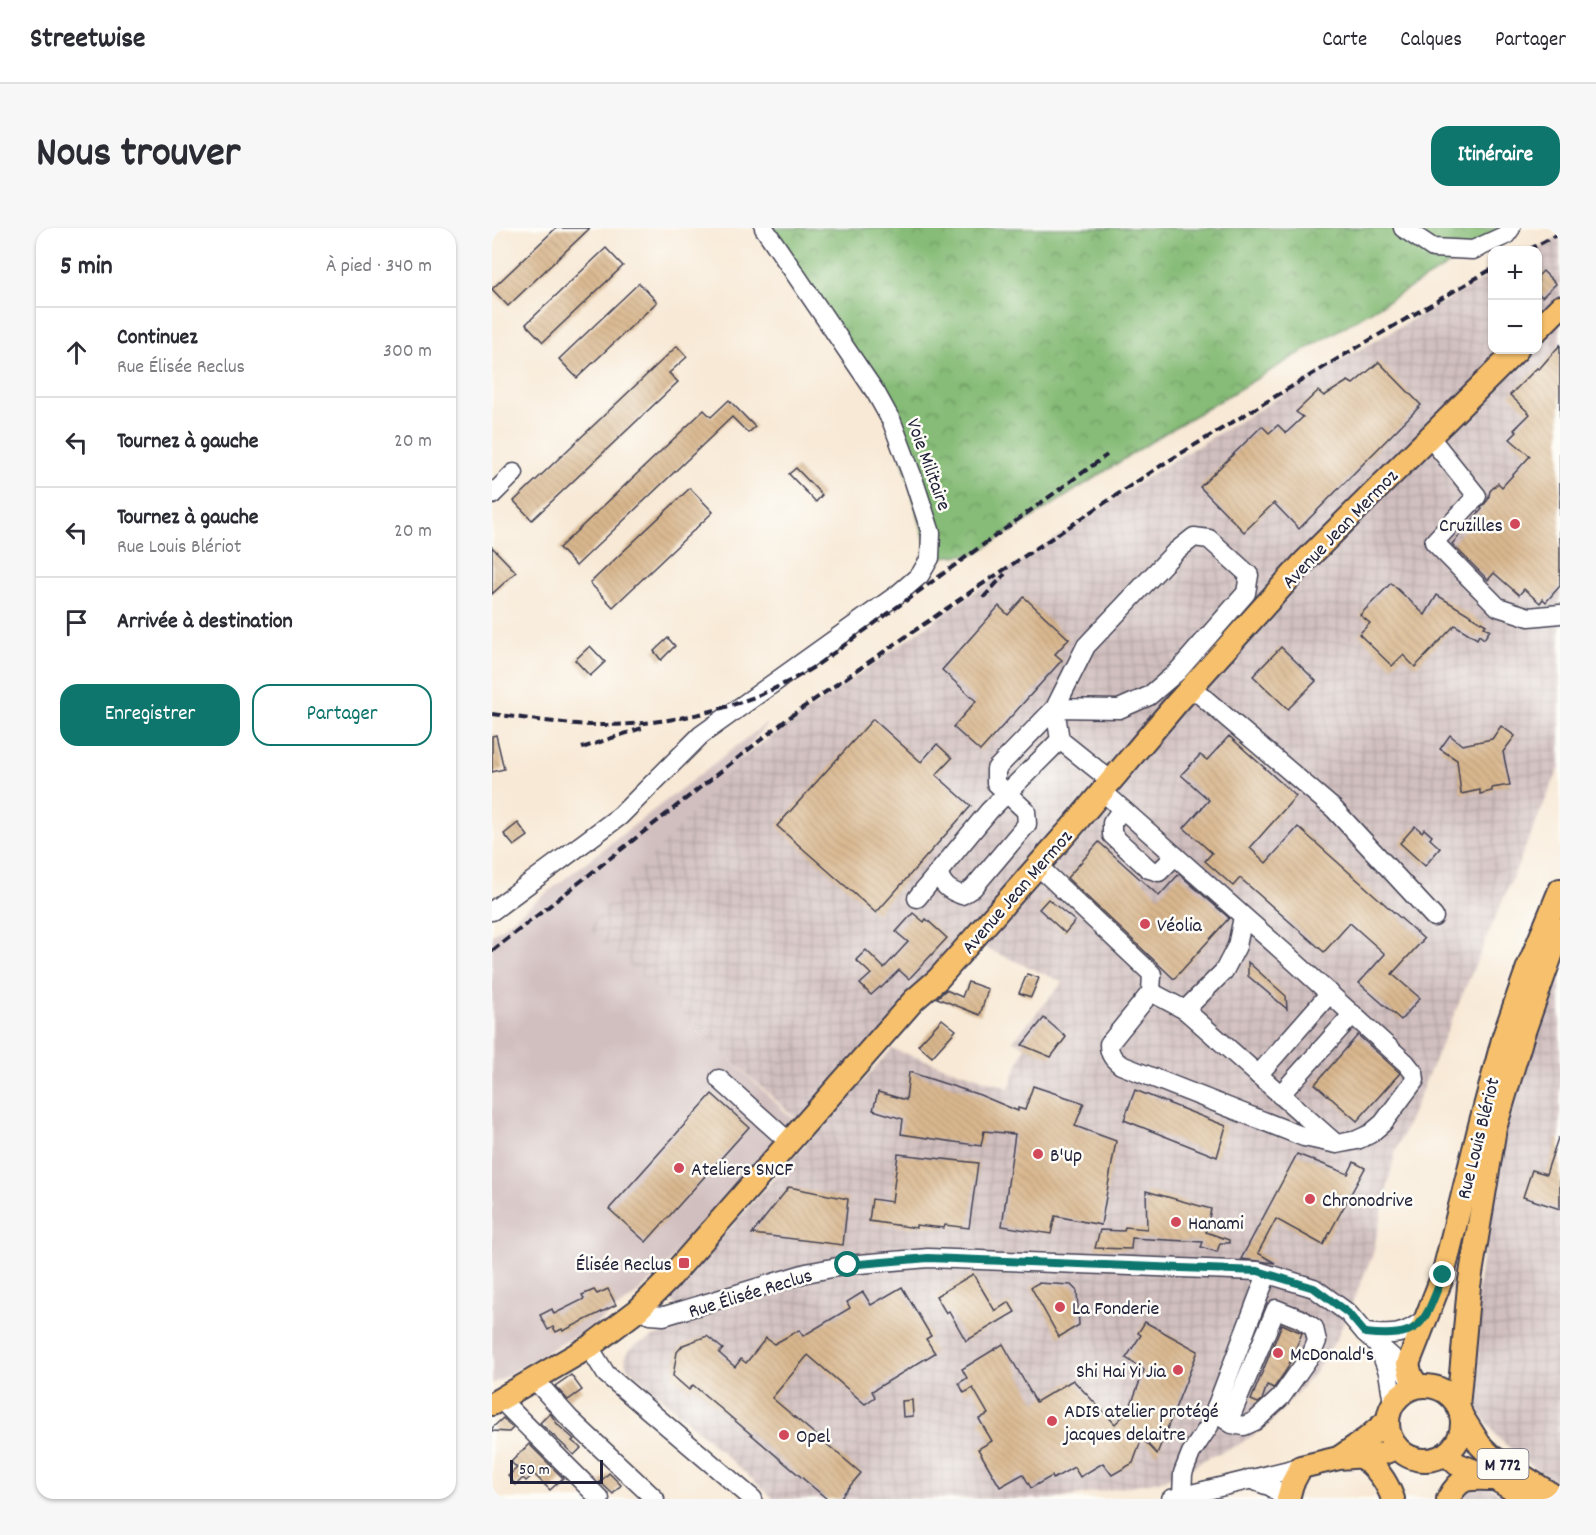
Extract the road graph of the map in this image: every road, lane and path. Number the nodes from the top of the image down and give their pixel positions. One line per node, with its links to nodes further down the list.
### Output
1 (764, 228): 22 (street, Voie Militaire)
2 (1403, 228): 3 (street)
3 (1511, 228)
4 (1560, 307): 5 (main road)
5 (1542, 325)
6 (1513, 354): 7 (main road, Avenue Jean Mermoz)
7 (1429, 436): 10 (street); 11 (main road, Avenue Jean Mermoz)
8 (514, 473): 9 (street)
9 (492, 495)
10 (1560, 614)
11 (1191, 687): 14 (main road, Avenue Jean Mermoz); 24 (street)
12 (1055, 708): 12 (street); 13 (street); 15 (street)
13 (1060, 740): 14 (street); 15 (street)
14 (1106, 785): 16 (street); 18 (main road, Avenue Jean Mermoz)
15 (1008, 793): 19 (street); 19 (street)
16 (1122, 809): 17 (street); 17 (street)
17 (1175, 856): 23 (street)
18 (1037, 865): 26 (street); 33 (main road, Avenue Jean Mermoz)
19 (938, 872): 21 (street)
20 (1560, 890): 37 (main road, Rue Louis Blériot)
21 (917, 898)
22 (492, 911)
23 (1244, 917): 27 (street); 28 (street)
24 (1434, 917)
25 (1560, 930): 44 (main road, Rue Louis Blériot)
26 (1151, 992): 28 (street); 34 (street)
27 (1330, 993): 29 (street); 30 (street)
28 (1185, 1010): 30 (street)
29 (1353, 1014): 32 (street); 34 (street)
30 (1258, 1075): 32 (street)
31 (719, 1079): 33 (street)
32 (1280, 1095): 34 (street)
33 (789, 1142): 36 (main road, Avenue Jean Mermoz)
34 (1336, 1144)
35 (1267, 1274): 36 (street, Rue Élisée Reclus); 38 (street, Rue Élisée Reclus); 43 (street)
36 (638, 1310): 39 (main road, Avenue Jean Mermoz)
37 (1426, 1318): 38 (street); 41 (main road, Rue Louis Blériot)
38 (1371, 1338): 41 (street, Rue Élisée Reclus); 45 (street, Rue Élisée Reclus)
39 (589, 1347): 40 (main road, Avenue Jean Mermoz); 55 (street)
40 (534, 1379): 42 (main road, Avenue Jean Mermoz); 54 (street)
41 (1416, 1387): 44 (main road); 45 (main road)
42 (496, 1401): 53 (street)
43 (1215, 1410): 43 (street); 52 (street)
44 (1460, 1411): 47 (main road); 60 (main road, M 772)
45 (1390, 1412): 46 (main road); 48 (main road)
46 (1397, 1449): 47 (main road); 48 (main road); 57 (main road)
47 (1442, 1456): 51 (main road, M 772); 58 (main road)
48 (1349, 1457): 49 (main road); 57 (main road)
49 (1301, 1467): 50 (street); 56 (main road)
50 (1249, 1479): 52 (street); 56 (street)
51 (1515, 1492): 59 (main road)
52 (1176, 1497)
53 (600, 1499)
54 (655, 1499)
55 (753, 1499)
56 (1286, 1499)
57 (1395, 1499)
58 (1440, 1499)
59 (1448, 1499)
60 (1559, 1499)

